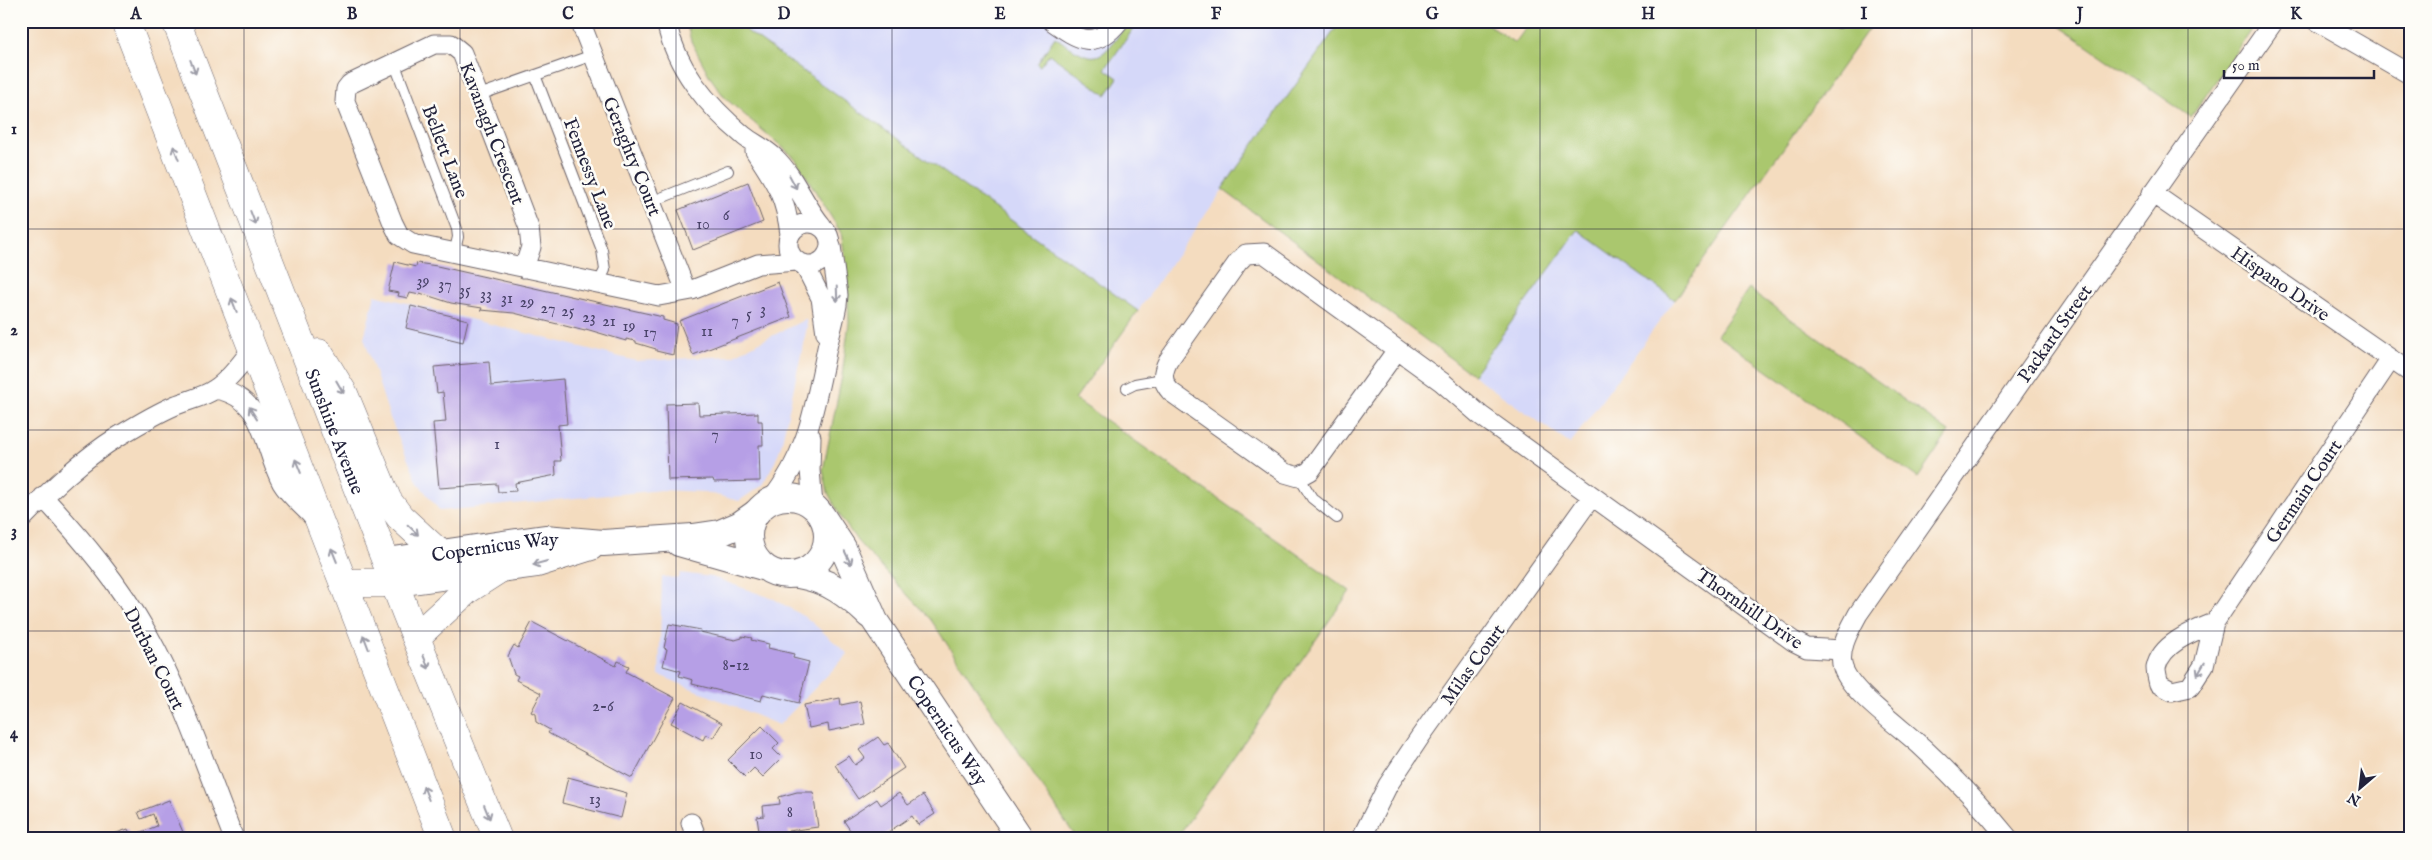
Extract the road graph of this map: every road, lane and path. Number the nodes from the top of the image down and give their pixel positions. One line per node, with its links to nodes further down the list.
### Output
1 (176, 21): 26 (main road, Sunshine Avenue, one-way to 26)
2 (580, 21): 9 (street, Geraghty Court)
3 (666, 21): 14 (street)
4 (1052, 21): 5 (street)
5 (1119, 21)
6 (2274, 21): 16 (street, Packard Street)
7 (2317, 21): 12 (street)
8 (127, 25): 29 (main road, one-way to 8)
9 (593, 55): 11 (lane); 17 (street, Geraghty Court)
10 (394, 62): 13 (street, Kavanagh Crescent); 21 (lane, Bellett Lane); 21 (street, Kavanagh Crescent)
11 (534, 75): 13 (lane); 25 (lane, Fennessy Lane)
12 (2411, 75)
13 (479, 95): 24 (street, Kavanagh Crescent)
14 (746, 138): 18 (street, one-way to 18); 19 (street)
15 (728, 170): 17 (lane)
16 (2152, 193): 31 (street, Hispano Drive); 56 (street, Packard Street)
17 (651, 202): 27 (street, Geraghty Court)
18 (822, 226): 19 (street); 20 (street)
19 (789, 236): 22 (street); 23 (street, Kavanagh Crescent)
20 (831, 246): 22 (street); 28 (street, one-way to 28)
21 (454, 254): 24 (street, Kavanagh Crescent)
22 (800, 263): 23 (street, Kavanagh Crescent); 28 (street)
23 (758, 264): 27 (street, Kavanagh Crescent)
24 (524, 268): 25 (street, Kavanagh Crescent)
25 (598, 284): 27 (street, Kavanagh Crescent)
26 (279, 285): 47 (main road, one-way to 47); 50 (main road, Sunshine Avenue)
27 (686, 291)
28 (826, 349): 36 (street)
29 (251, 350): 35 (street); 44 (main road, one-way to 29)
30 (1397, 350): 33 (street, Thornhill Drive); 37 (street); 38 (street, Thornhill Drive)
31 (2391, 359): 32 (street, Hispano Drive); 54 (street, Germain Court)
32 (2411, 373)
33 (1163, 379): 34 (lane); 37 (street)
34 (1127, 388)
35 (215, 389): 39 (street); 44 (street, one-way to 35)
36 (811, 425): 40 (street); 41 (street)
37 (1299, 477): 42 (lane)
38 (1592, 496): 56 (street, Thornhill Drive); 61 (street, Milas Court)
39 (43, 497): 43 (street); 57 (street, Durban Court)
40 (764, 507): 41 (street); 45 (street, Copernicus Way); 48 (street)
41 (818, 511): 51 (street); 53 (street, Copernicus Way, one-way to 53)
42 (1337, 518)
43 (21, 520)
44 (323, 528): 52 (main road, one-way to 44)
45 (669, 540): 46 (street, Copernicus Way); 48 (street, Copernicus Way)
46 (603, 542): 47 (street, Copernicus Way); 49 (street, Copernicus Way, one-way to 49)
47 (439, 552): 50 (street, Copernicus Way)
48 (763, 567): 51 (street)
49 (498, 570): 50 (street, Copernicus Way); 55 (main road)
50 (391, 572): 52 (main road); 55 (main road, Sunshine Avenue)
51 (798, 575): 53 (street, Copernicus Way)
52 (345, 583): 58 (main road, one-way to 52)
53 (875, 621): 60 (street, Copernicus Way)
54 (2214, 623)
55 (416, 637): 59 (main road, Sunshine Avenue, one-way to 59)
56 (1842, 650): 62 (street)
57 (234, 839)
58 (443, 839)
59 (498, 839)
60 (1021, 839)
61 (1362, 839)
62 (2009, 839)

